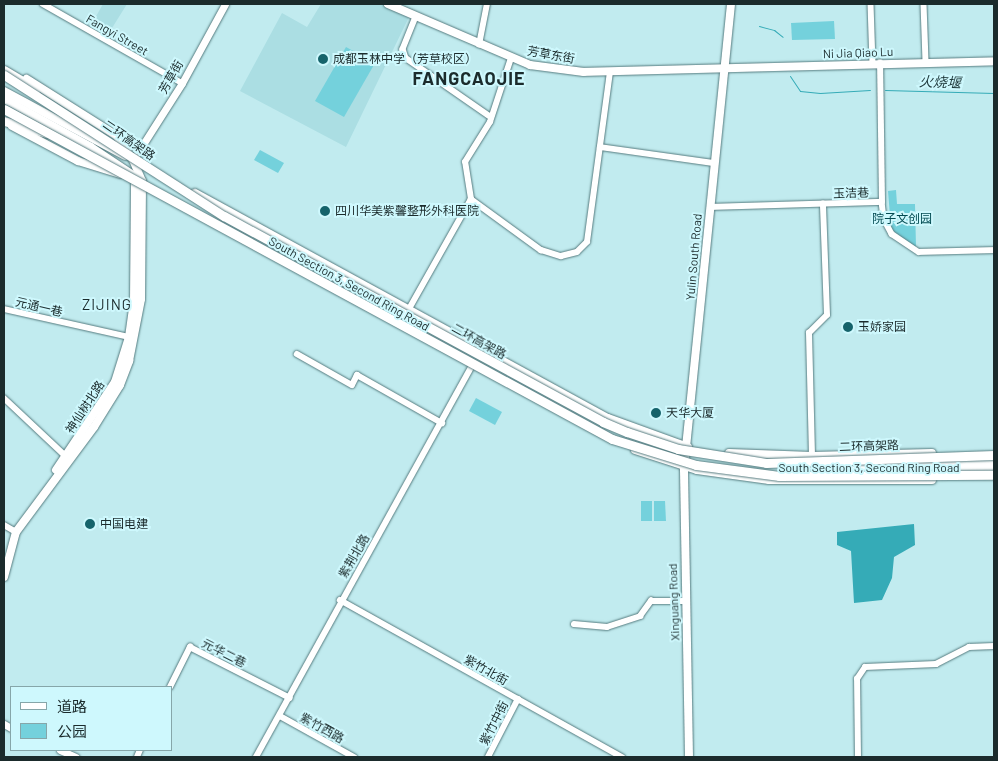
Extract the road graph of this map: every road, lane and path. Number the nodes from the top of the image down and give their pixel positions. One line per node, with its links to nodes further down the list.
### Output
1 (42, 4): 20 (street, Fangyi Street)
2 (225, 4): 20 (street, 芳草街)
3 (388, 4): 8 (main road, 芳草东街)
4 (487, 4): 10 (street)
5 (730, 4): 17 (main road, Yulin South Road)
6 (871, 4): 14 (street, 玉洁巷)
7 (924, 4): 13 (street)
8 (397, 6): 9 (main road, 芳草东街)
9 (416, 17): 10 (main road, 芳草东街); 25 (street)
10 (479, 45): 11 (main road, 芳草东街)
11 (511, 58): 18 (main road, 芳草东街); 25 (street)
12 (994, 61): 13 (main road, Ni Jia Qiao Lu)
13 (926, 62): 14 (main road, Ni Jia Qiao Lu)
14 (877, 64): 17 (main road, Ni Jia Qiao Lu); 33 (street, 玉洁巷)
15 (4, 65): 29 (main road)
16 (4, 70): 22 (highway)
17 (722, 70): 18 (main road, 芳草东街); 30 (main road, Yulin South Road)
18 (610, 72): 28 (street)
19 (4, 74): 22 (highway, 二环高架路, bridge)
20 (182, 83): 29 (street, 芳草街)
21 (4, 91): 27 (main road)
22 (35, 93): 46 (highway, 二环高架路, bridge)
23 (4, 99): 27 (main road)
24 (4, 109): 27 (highway, 二环高架路, bridge)
25 (491, 117): 32 (street)
26 (4, 121): 27 (highway, bridge); 31 (main road)
27 (52, 127): 29 (main road, South Section 3, Second Ring Road); 31 (main road, South Section 3, Second Ring Road); 54 (highway, 二环高架路, bridge)
28 (600, 147): 30 (street); 32 (street)
29 (133, 160): 31 (main road, 神仙树北路); 38 (main road, South Section 3, Second Ring Road)
30 (714, 163): 35 (main road, Yulin South Road)
31 (139, 179): 39 (main road, 神仙树北路); 41 (main road, South Section 3, Second Ring Road); 48 (main road)
32 (471, 199): 38 (street)
33 (882, 202): 34 (street, 玉洁巷); 36 (street)
34 (823, 204): 35 (street, 玉洁巷); 47 (street)
35 (711, 207): 44 (main road, Yulin South Road)
36 (994, 250)
37 (4, 309): 39 (street, 元通一巷)
38 (409, 309): 44 (main road, South Section 3, Second Ring Road)
39 (129, 337): 48 (main road, 神仙树北路)
40 (297, 354): 43 (street)
41 (472, 366): 43 (street, 紫荆北路); 50 (main road, South Section 3, Second Ring Road)
42 (4, 398): 48 (street)
43 (442, 423): 61 (street, 紫荆北路)
44 (686, 447): 45 (main road, South Section 3, Second Ring Road); 50 (main road, Xinguang Road)
45 (723, 453): 46 (highway); 47 (main road, South Section 3, Second Ring Road)
46 (994, 455): 47 (main road, South Section 3, Second Ring Road)
47 (812, 456)
48 (68, 458): 58 (main road, 神仙树北路)
49 (994, 466): 54 (highway, bridge)
50 (684, 467): 51 (main road, South Section 3, Second Ring Road); 62 (main road, Xinguang Road)
51 (697, 470): 53 (highway); 56 (main road, South Section 3, Second Ring Road)
52 (994, 471): 53 (highway)
53 (938, 472): 56 (main road)
54 (758, 474): 55 (highway, 二环高架路, bridge)
55 (994, 477): 56 (main road, South Section 3, Second Ring Road)
56 (971, 479)
57 (4, 525): 58 (street)
58 (14, 530): 59 (main road, 神仙树北路); 60 (main road)
59 (4, 556)
60 (4, 577)
61 (340, 600): 66 (street, 紫荆北路); 67 (street, 紫竹北街)
62 (685, 601): 63 (street); 75 (main road, Xinguang Road)
63 (574, 624)
64 (994, 646): 76 (street)
65 (170, 686): 66 (street, 元华二巷)
66 (290, 698): 68 (street, 紫荆北路)
67 (518, 698): 73 (street, 紫竹中街); 74 (street, 紫竹北街)
68 (280, 716): 71 (street, 紫荆北路); 72 (street, 紫竹西路)
69 (62, 751): 70 (street)
70 (76, 757)
71 (256, 757)
72 (354, 757)
73 (488, 757)
74 (622, 757)
75 (689, 757)
76 (858, 757)

